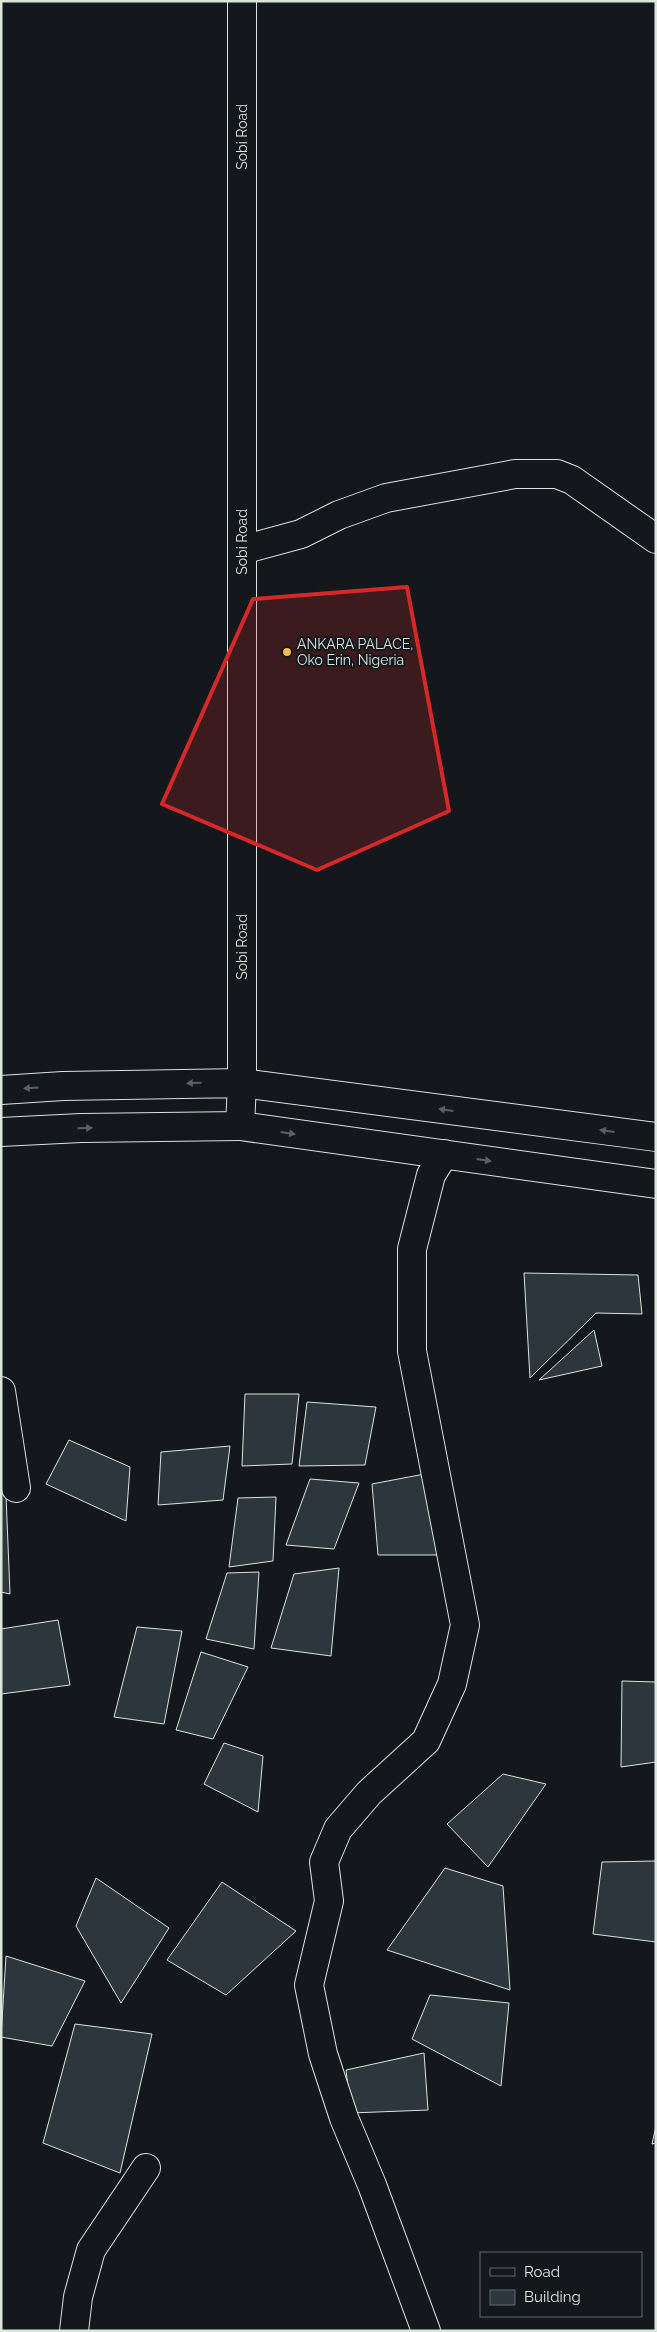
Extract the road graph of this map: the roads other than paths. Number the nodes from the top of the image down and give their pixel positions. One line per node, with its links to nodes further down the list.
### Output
1 (242, 1): 3 (main road, Sobi Road)
2 (656, 538): 3 (main road)
3 (242, 550): 4 (main road, Sobi Road)
4 (242, 1083): 5 (main road, one-way to 5); 6 (main road, Sobi Road); 8 (main road, one-way to 4)
5 (1, 1090)
6 (240, 1126): 7 (main road, one-way to 6); 9 (main road, one-way to 9)
7 (1, 1132)
8 (656, 1137)
9 (444, 1154): 10 (main road, one-way to 10); 15 (main road)
10 (656, 1184)
11 (1, 1391): 12 (main road)
12 (16, 1488)
13 (146, 2168): 14 (main road)
14 (74, 2331)
15 (426, 2331)

